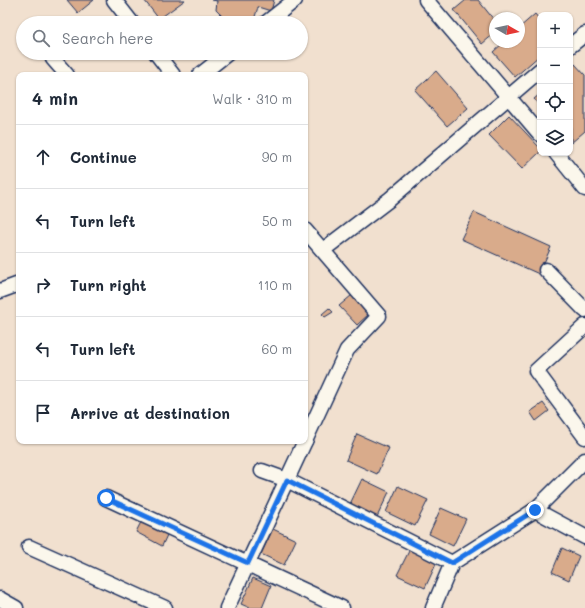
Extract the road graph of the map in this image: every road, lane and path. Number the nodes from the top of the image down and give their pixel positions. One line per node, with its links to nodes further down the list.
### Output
1 (114, 0): 4 (street)
2 (295, 0): 5 (street)
3 (426, 0): 15 (street)
4 (127, 16)
5 (275, 16)
6 (585, 34): 7 (street)
7 (573, 44)
8 (54, 60): 11 (street)
9 (161, 60): 12 (street)
10 (219, 60): 13 (street)
11 (64, 72)
12 (171, 72)
13 (204, 72)
14 (537, 73): 15 (street)
15 (509, 96): 16 (street); 20 (street)
16 (537, 130)
17 (558, 156): 18 (street)
18 (585, 190)
19 (308, 234): 20 (street)
20 (322, 250): 26 (street)
21 (546, 270): 24 (street)
22 (16, 285): 23 (street)
23 (0, 292)
24 (585, 310)
25 (585, 326): 27 (street)
26 (308, 434)
27 (585, 437)
28 (304, 444): 31 (street)
29 (585, 460): 33 (street)
30 (262, 471): 31 (street)
31 (287, 480): 36 (street); 37 (street)
32 (106, 498): 36 (street)
33 (535, 510): 34 (street); 37 (street)
34 (585, 537)
35 (29, 547): 40 (street)
36 (248, 563): 41 (street); 42 (street)
37 (452, 563): 43 (street)
38 (0, 599): 39 (street)
39 (16, 608)
40 (165, 608)
41 (227, 608)
42 (342, 608)
43 (433, 608)

